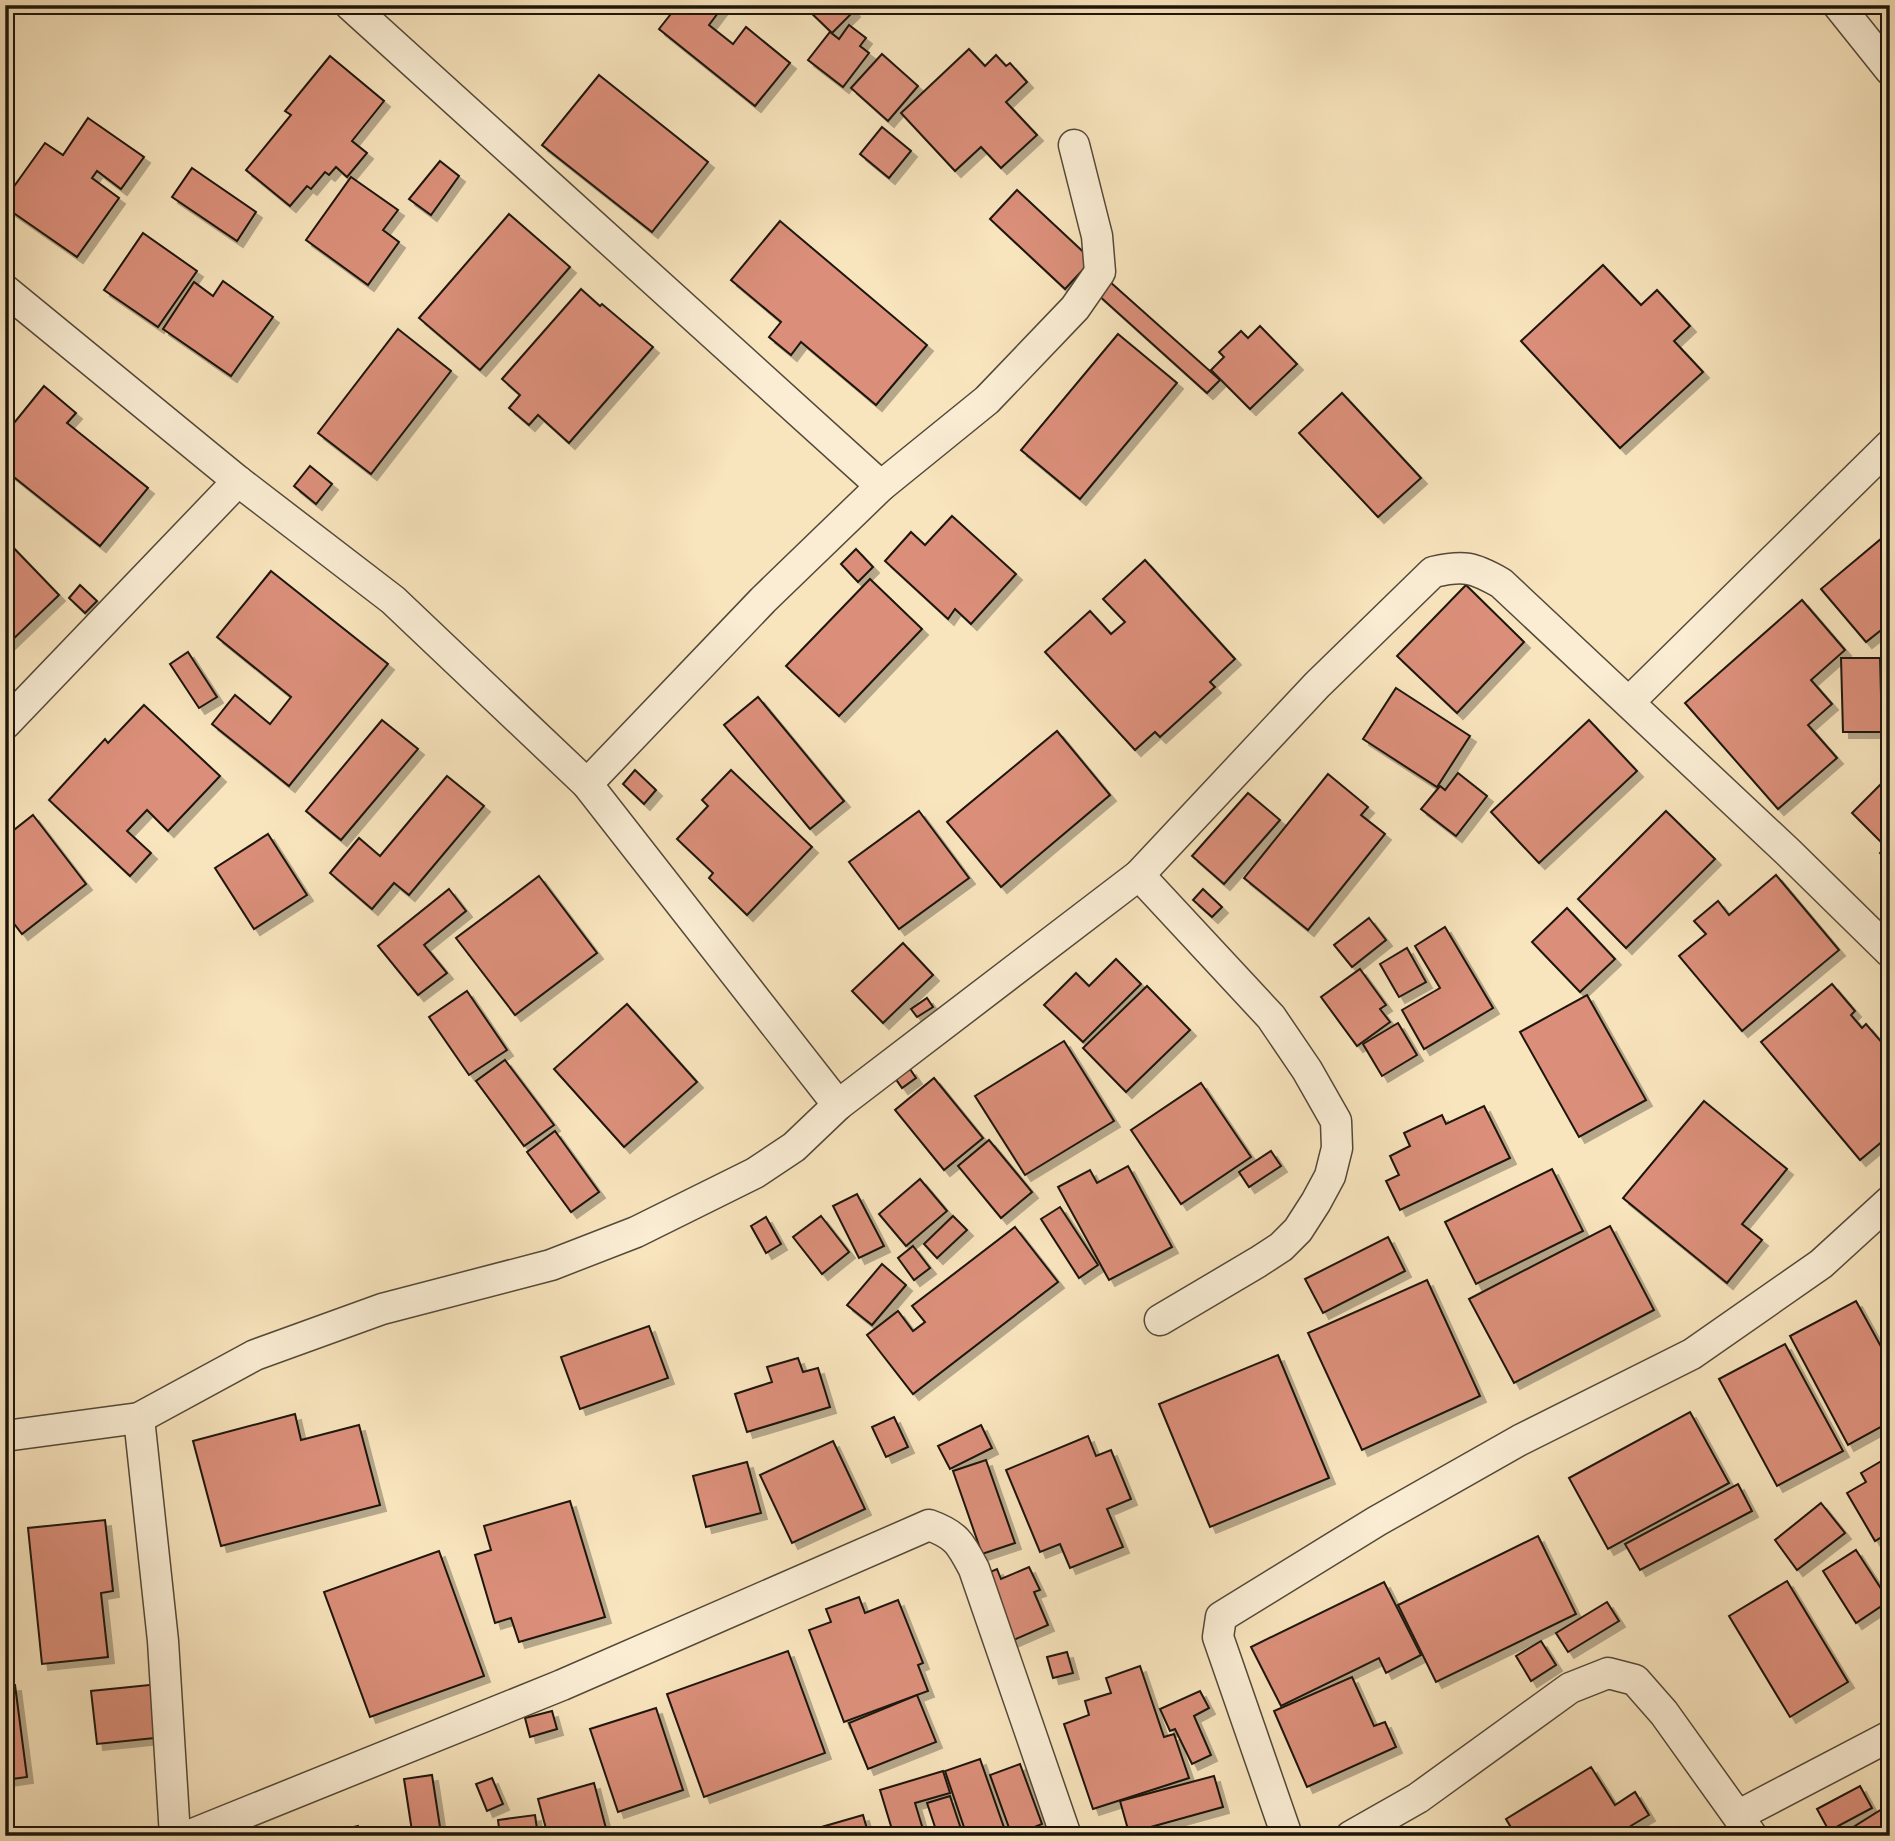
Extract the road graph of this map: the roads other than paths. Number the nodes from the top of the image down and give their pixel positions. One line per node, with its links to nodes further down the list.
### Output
1 (350, 5): 8 (street)
2 (1838, 5): 3 (street)
3 (1890, 70)
4 (1074, 145): 8 (street)
5 (5, 290): 7 (street)
6 (1890, 444): 9 (street)
7 (239, 481): 10 (street); 11 (street)
8 (881, 486): 11 (street)
9 (1629, 702): 12 (street); 13 (street)
10 (5, 724)
11 (587, 784): 14 (street)
12 (1139, 876): 14 (street); 16 (street)
13 (1890, 952)
14 (838, 1105): 17 (street)
15 (1890, 1201): 24 (street)
16 (1160, 1320)
17 (139, 1418): 18 (street); 21 (street)
18 (5, 1436)
19 (1890, 1736): 20 (street)
20 (1746, 1825): 25 (street)
21 (175, 1836)
22 (188, 1836): 23 (street)
23 (1066, 1836)
24 (1287, 1836)
25 (1351, 1836)

